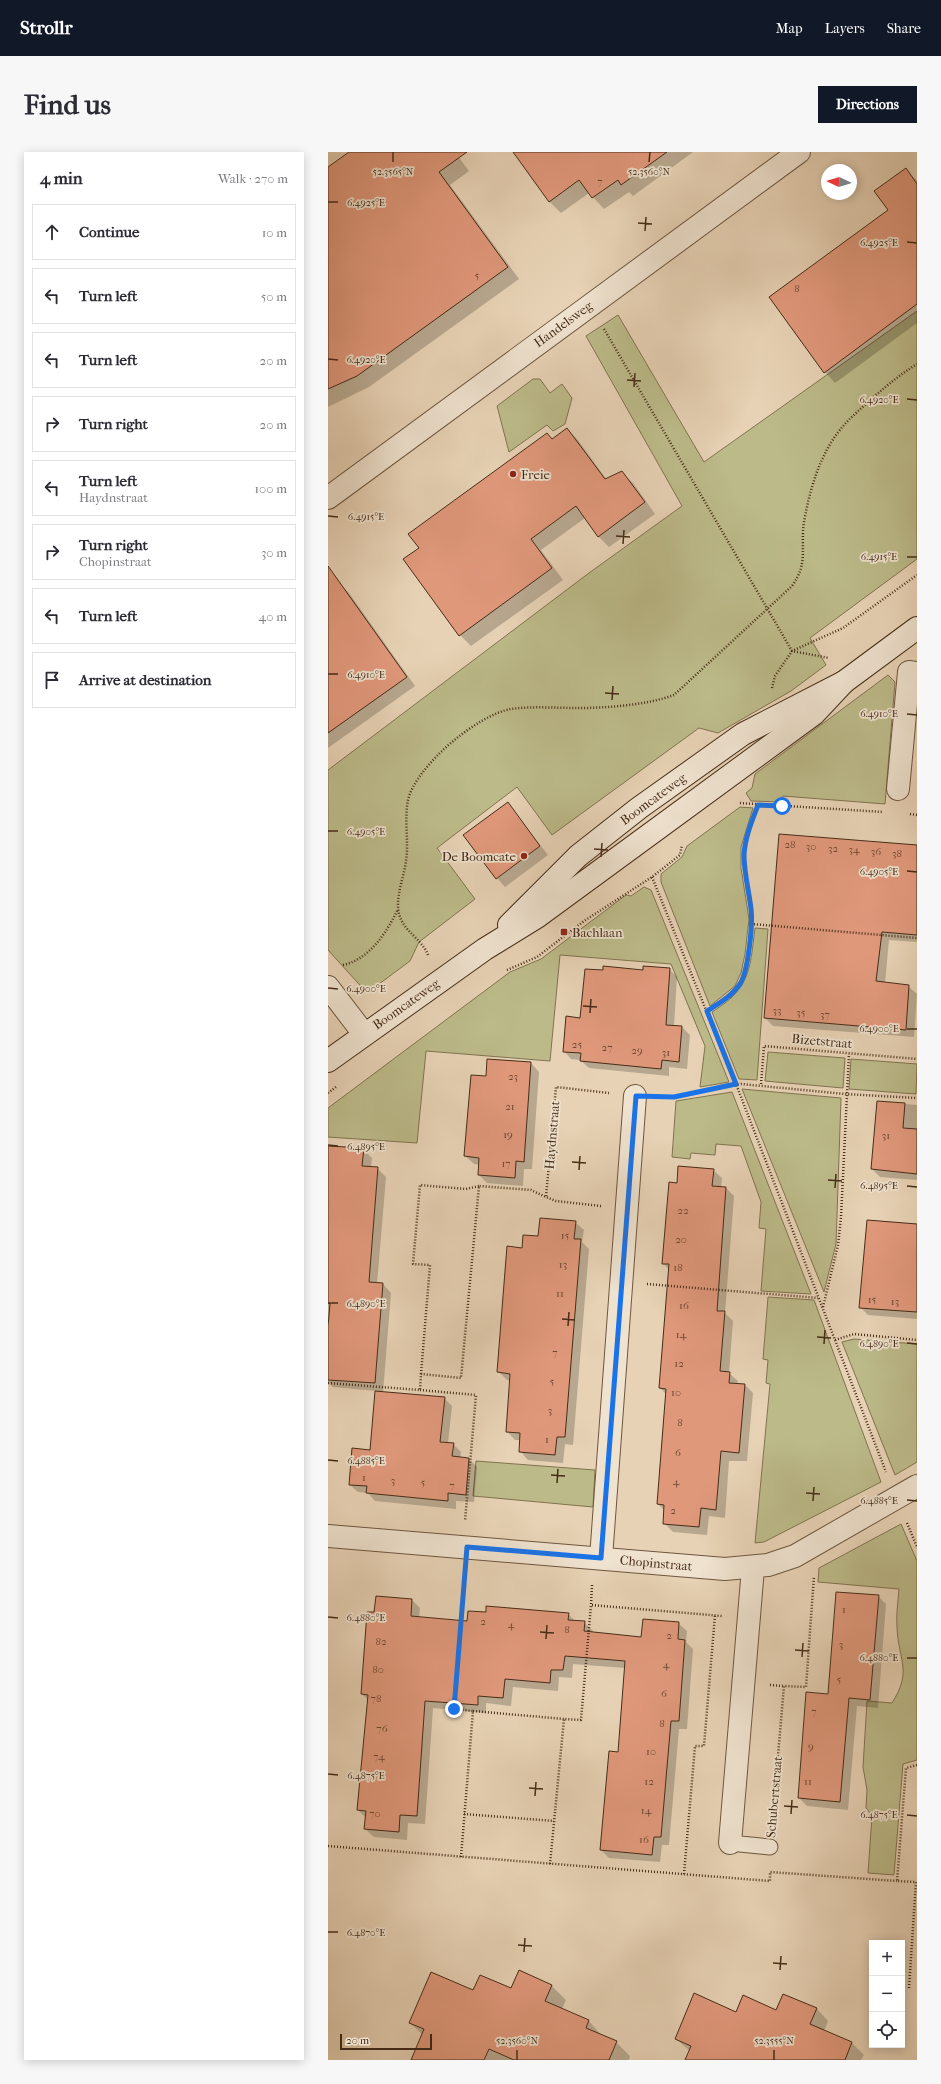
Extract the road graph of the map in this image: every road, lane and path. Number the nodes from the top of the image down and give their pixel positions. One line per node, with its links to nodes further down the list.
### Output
1 (799, 152): 2 (street, Handelsweg)
2 (590, 304): 4 (street, Handelsweg); 5 (path)
3 (917, 364): 5 (path)
4 (328, 498)
5 (767, 609): 8 (path); 18 (path)
6 (917, 628): 7 (street, Boomcateweg)
7 (891, 648): 9 (street); 23 (street, Boomcateweg)
8 (792, 651)
9 (913, 673): 10 (street)
10 (898, 788)
11 (758, 805): 12 (path); 13 (path); 19 (path)
12 (734, 808)
13 (888, 813)
14 (903, 814): 15 (path)
15 (917, 815)
16 (688, 842): 17 (path)
17 (652, 877): 22 (path); 25 (path)
18 (398, 909): 21 (path); 23 (path)
19 (751, 924): 20 (path); 25 (path)
20 (917, 938)
21 (342, 966)
22 (503, 972)
23 (438, 981): 26 (street, Boomcateweg)
24 (328, 987): 26 (street)
25 (707, 1011): 30 (path)
26 (364, 1034): 27 (street, Boomcateweg)
27 (330, 1054)
28 (848, 1054): 29 (path, Bizetstraat); 31 (path, Bizetstraat); 32 (path)
29 (917, 1059)
30 (736, 1084): 31 (path); 33 (path); 39 (path)
31 (761, 1084): 32 (path)
32 (845, 1094): 34 (path); 40 (path)
33 (636, 1096): 36 (path, Haydnstraat); 37 (street)
34 (917, 1098)
35 (479, 1186): 36 (path); 43 (path); 43 (path)
36 (546, 1197): 37 (path)
37 (627, 1209): 38 (street)
38 (622, 1282): 39 (path); 51 (street)
39 (818, 1298): 40 (path)
40 (823, 1308): 41 (path)
41 (835, 1340): 42 (path); 47 (path)
42 (917, 1340)
43 (421, 1374): 45 (path)
44 (328, 1383): 45 (path)
45 (420, 1390): 49 (path)
46 (917, 1486): 47 (street, Chopinstraat)
47 (896, 1497): 50 (street, Chopinstraat)
48 (328, 1536): 49 (street, Chopinstraat)
49 (465, 1547): 51 (street, Chopinstraat); 56 (path)
50 (806, 1552): 52 (street, Chopinstraat); 63 (path, Schubertstraat)
51 (598, 1557): 52 (street, Chopinstraat); 53 (path)
52 (752, 1568): 55 (street, Schubertstraat)
53 (591, 1605): 54 (path); 57 (path)
54 (715, 1615): 55 (path); 66 (path)
55 (748, 1618): 61 (street, Schubertstraat)
56 (473, 1711): 57 (path); 59 (path)
57 (564, 1719): 60 (path)
58 (917, 1765): 67 (path)
59 (464, 1814): 60 (path); 64 (path)
60 (554, 1821): 65 (path)
61 (730, 1843): 63 (lane, Schubertstraat)
62 (328, 1846): 64 (path)
63 (770, 1847)
64 (460, 1857): 65 (path)
65 (550, 1864): 66 (path)
66 (684, 1874): 67 (path)
67 (897, 1881): 68 (path)
68 (909, 1988)

